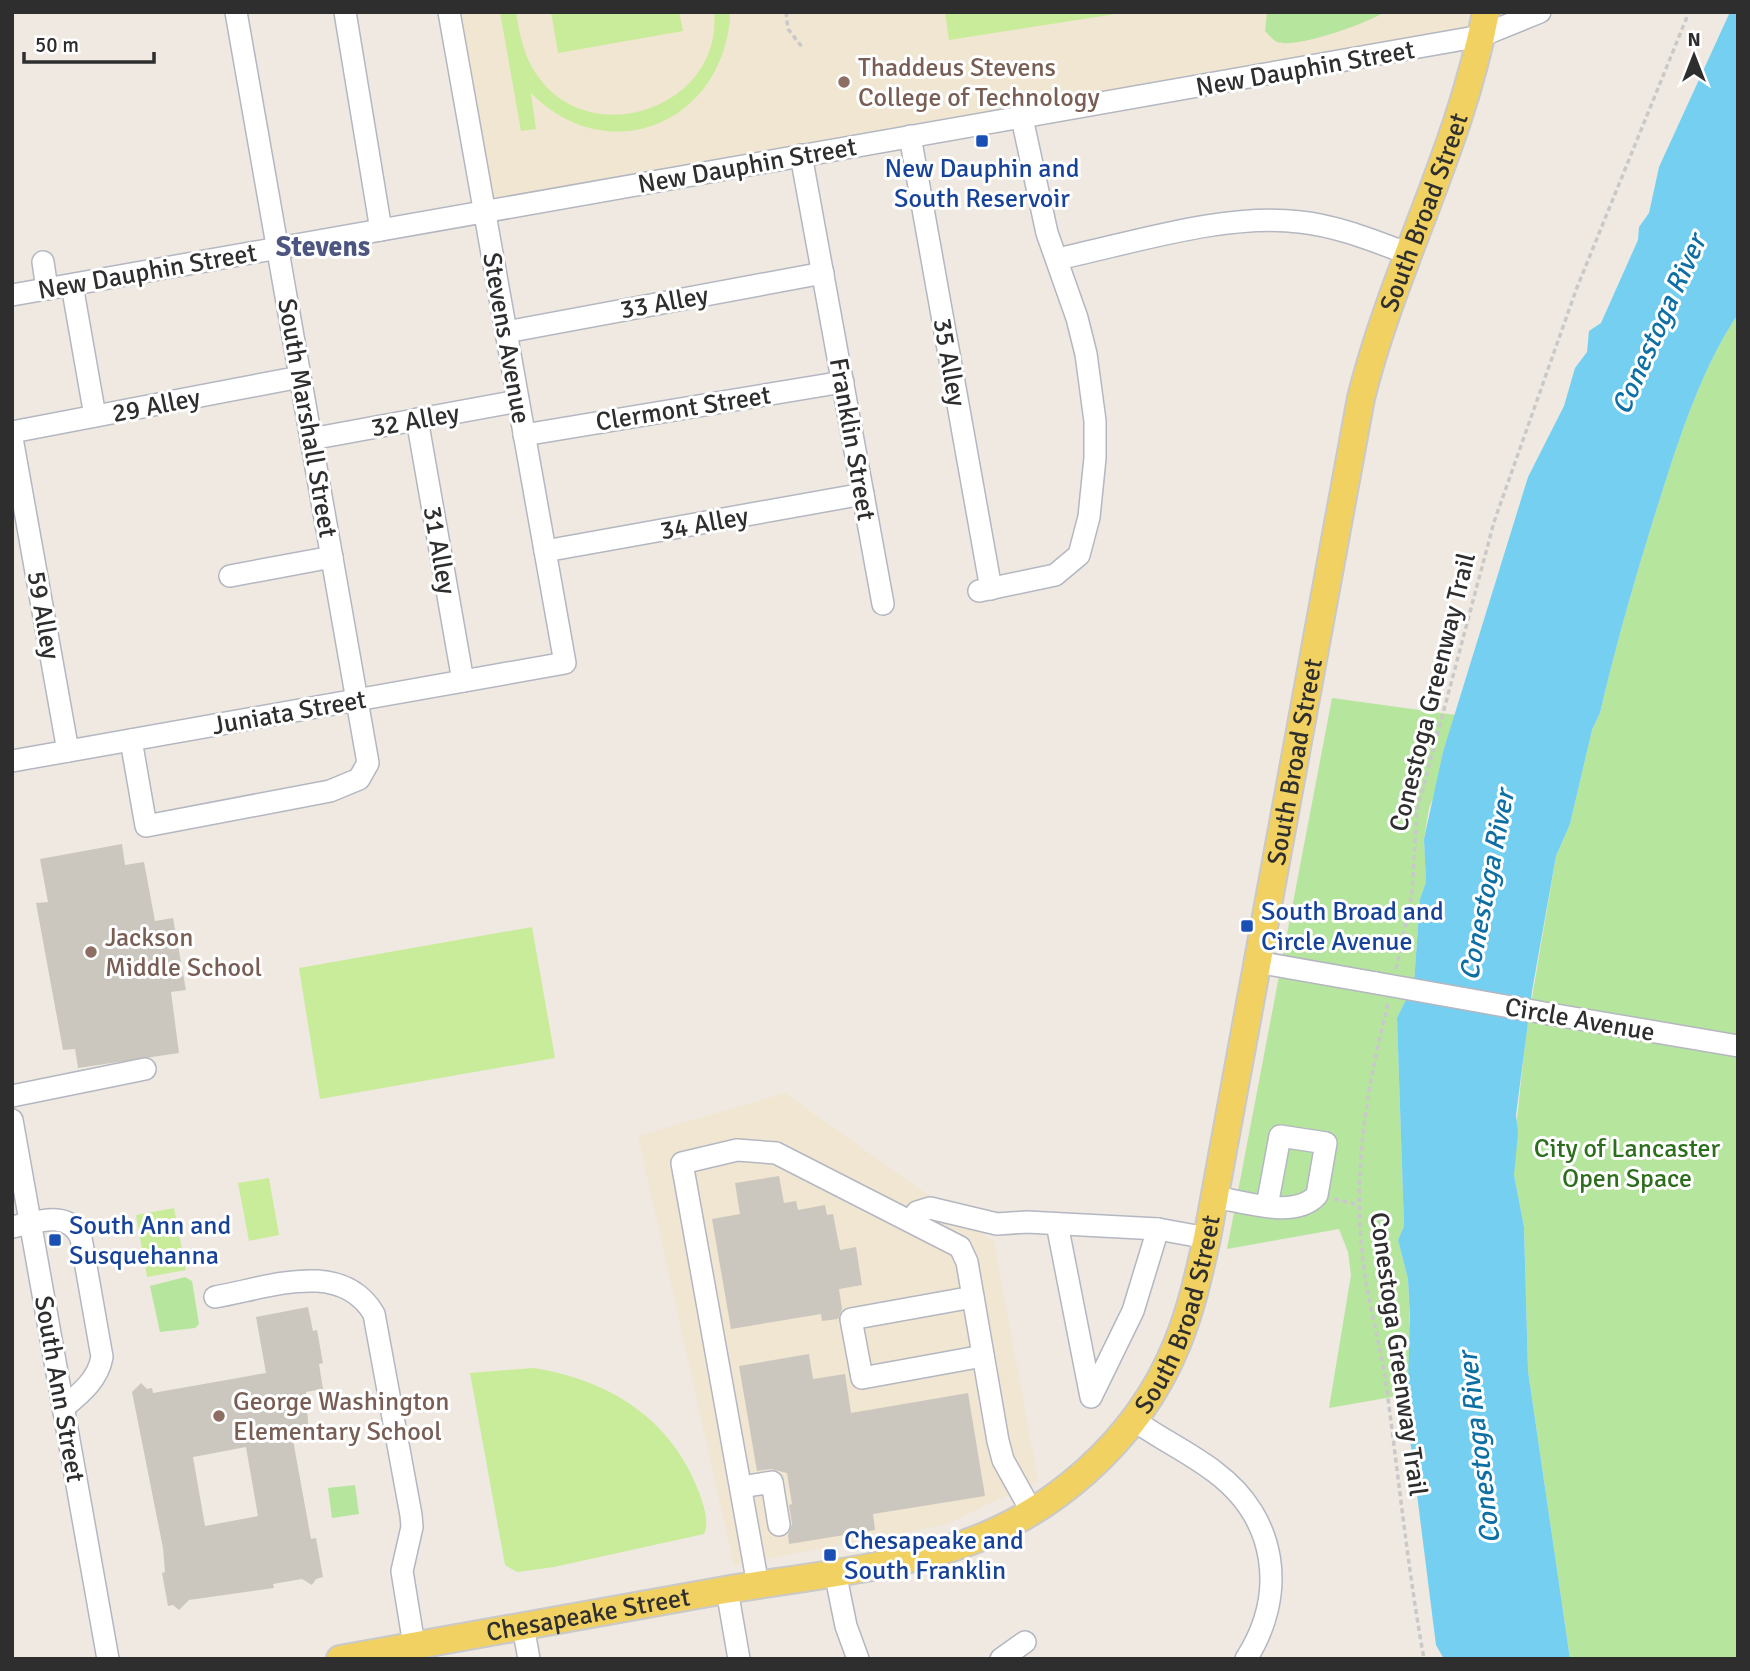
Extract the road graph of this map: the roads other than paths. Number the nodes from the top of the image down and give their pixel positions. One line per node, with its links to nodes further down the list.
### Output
1 (236, 12): 11 (street, South Marshall Street)
2 (345, 12): 10 (street)
3 (449, 12): 9 (street, Stevens Avenue)
4 (1541, 12): 5 (street, New Dauphin Street)
5 (1483, 24): 6 (street, New Dauphin Street); 12 (main road, South Broad Street)
6 (1022, 118): 7 (street, New Dauphin Street); 13 (street)
7 (910, 136): 8 (street, New Dauphin Street); 13 (street, 35 Alley)
8 (801, 155): 9 (street, New Dauphin Street); 15 (street, Franklin Street)
9 (484, 212): 10 (street, New Dauphin Street); 19 (street, Stevens Avenue)
10 (381, 230): 11 (street, New Dauphin Street)
11 (278, 248): 16 (street, New Dauphin Street); 20 (street, South Marshall Street)
12 (1409, 254): 13 (street); 40 (main road, South Broad Street)
13 (1057, 259)
14 (43, 262): 17 (street)
15 (823, 273): 19 (street, 33 Alley); 21 (street, Franklin Street)
16 (72, 285): 17 (street, New Dauphin Street); 23 (street)
17 (47, 289): 18 (street, New Dauphin Street)
18 (12, 295)
19 (506, 332): 22 (street, Stevens Avenue)
20 (300, 377): 23 (street, 29 Alley); 28 (street, South Marshall Street)
21 (843, 382): 26 (street, Clermont Street); 29 (street, Franklin Street)
22 (518, 401): 24 (street, 32 Alley); 26 (street, Stevens Avenue)
23 (95, 416): 25 (street, 29 Alley)
24 (417, 419): 28 (street, 32 Alley); 35 (street, 31 Alley)
25 (12, 432)
26 (524, 435): 30 (street, Stevens Avenue)
27 (12, 438): 38 (street, 59 Alley)
28 (312, 439): 31 (street, South Marshall Street)
29 (863, 495): 30 (street, 34 Alley); 33 (street, Franklin Street)
30 (545, 551): 34 (street, Stevens Avenue)
31 (332, 557): 32 (street); 36 (street, South Marshall Street)
32 (230, 576)
33 (883, 604)
34 (565, 663): 35 (street, Juniata Street)
35 (463, 681): 36 (street, Juniata Street)
36 (358, 700): 37 (street, Juniata Street); 37 (street, South Marshall Street)
37 (131, 740): 38 (street, Juniata Street)
38 (68, 751): 39 (street, Juniata Street)
39 (12, 761)
40 (1257, 962): 41 (street, Circle Avenue, bridge); 45 (main road, South Broad Street)
41 (1738, 1046)
42 (145, 1069): 43 (street)
43 (12, 1096)
44 (12, 1120): 49 (street, South Ann Street)
45 (1214, 1198): 46 (street); 51 (main road, South Broad Street)
46 (1267, 1206)
47 (911, 1221): 48 (street); 53 (street); 57 (street)
48 (1056, 1223): 50 (street); 50 (street)
49 (21, 1225): 55 (street, South Ann Street); 55 (street)
50 (1158, 1229): 51 (street)
51 (1207, 1238): 56 (main road, South Broad Street)
52 (215, 1297): 65 (street)
53 (973, 1297): 54 (street); 54 (street)
54 (983, 1356): 58 (street)
55 (63, 1408): 66 (street, South Ann Street)
56 (1134, 1420): 58 (main road, South Broad Street); 72 (street)
57 (741, 1487): 59 (street); 61 (street)
58 (1032, 1512): 60 (main road, South Broad Street)
59 (779, 1525)
60 (835, 1572): 61 (main road, Chesapeake Street); 70 (street)
61 (758, 1586): 62 (main road, Chesapeake Street)
62 (727, 1590): 63 (main road, Chesapeake Street); 69 (street)
63 (523, 1626): 65 (main road, Chesapeake Street); 68 (street)
64 (1025, 1642): 71 (street)
65 (414, 1645): 67 (main road, Chesapeake Street)
66 (108, 1659)
67 (340, 1659)
68 (529, 1659)
69 (739, 1659)
70 (858, 1659)
71 (1001, 1659)
72 (1246, 1659)

